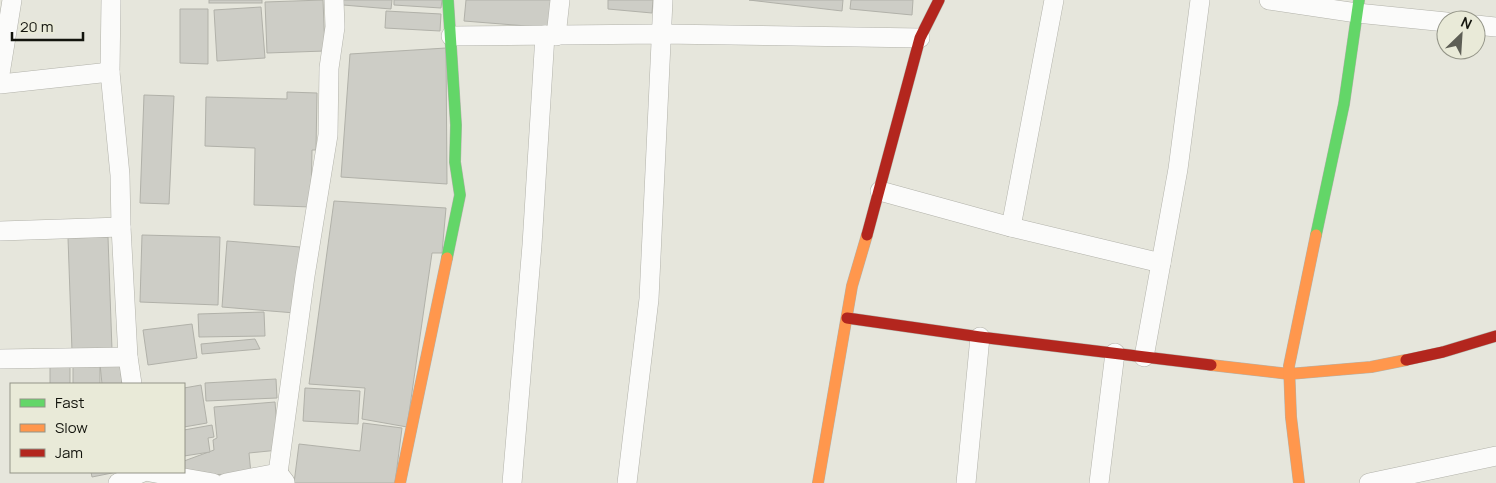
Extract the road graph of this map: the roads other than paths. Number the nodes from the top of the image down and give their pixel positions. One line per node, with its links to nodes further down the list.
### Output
1 (12, 0): 18 (street)
2 (111, 0): 17 (street)
3 (334, 0): 37 (street)
4 (448, 0): 14 (street)
5 (560, 0): 15 (street)
6 (663, 0): 13 (street)
7 (938, 0): 16 (street)
8 (1054, 0): 22 (street)
9 (1200, 0): 24 (street)
10 (1269, 0): 11 (street)
11 (1358, 7): 12 (street); 32 (street)
12 (1436, 20)
13 (662, 34): 15 (street); 16 (street); 43 (street)
14 (451, 36): 15 (street); 41 (street)
15 (551, 36): 42 (street)
16 (920, 38): 20 (street)
17 (110, 72): 19 (street); 21 (street)
18 (0, 74)
19 (0, 84)
20 (880, 191): 22 (street); 25 (street)
21 (121, 227): 23 (street); 29 (street)
22 (1011, 227): 24 (street)
23 (0, 231)
24 (1161, 263): 30 (street)
25 (847, 318): 27 (street); 44 (street)
26 (1496, 336): 32 (street)
27 (980, 337): 28 (street); 45 (street)
28 (1115, 353): 30 (street); 46 (street)
29 (128, 357): 31 (street); 33 (street)
30 (1144, 357): 32 (street)
31 (0, 359)
32 (1289, 374): 47 (street)
33 (132, 383)
34 (1496, 456): 48 (street)
35 (141, 473): 39 (street)
36 (156, 473): 38 (street)
37 (281, 478): 40 (street)
38 (205, 482)
39 (118, 483)
40 (226, 483)
41 (400, 483)
42 (512, 483)
43 (627, 483)
44 (818, 483)
45 (966, 483)
46 (1099, 483)
47 (1299, 483)
48 (1369, 483)

